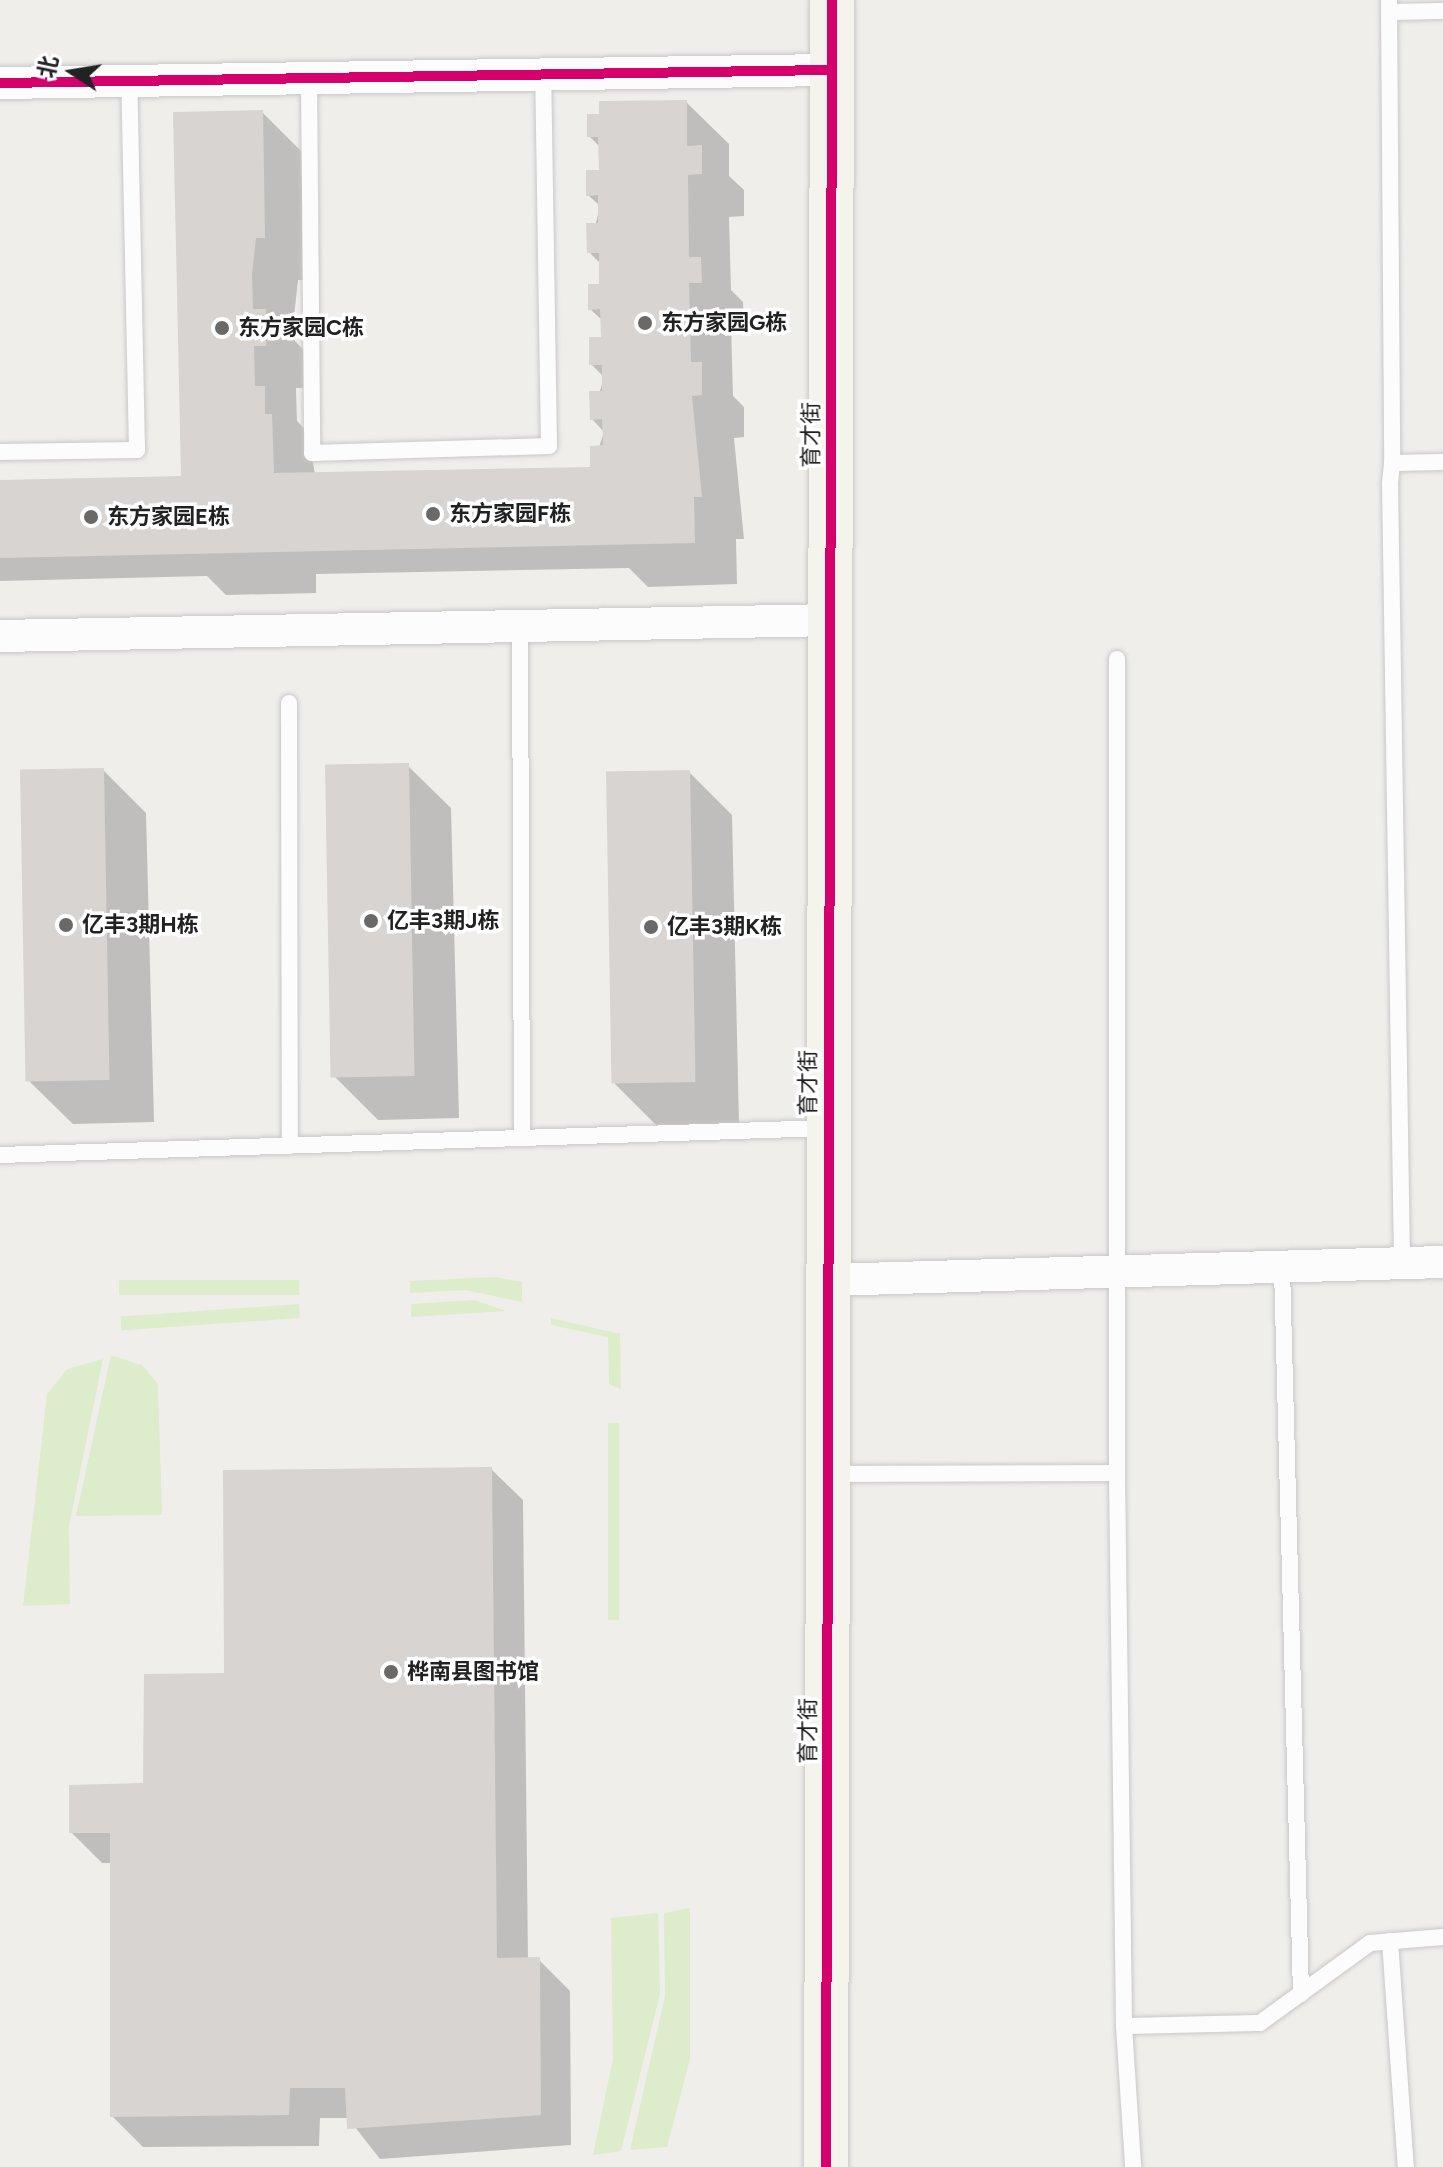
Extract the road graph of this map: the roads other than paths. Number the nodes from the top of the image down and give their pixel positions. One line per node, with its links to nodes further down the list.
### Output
1 (832, 0): 4 (street, 育才街)
2 (1389, 6): 3 (lane); 11 (lane)
3 (1443, 11)
4 (832, 70): 5 (street); 12 (street, 育才街)
5 (543, 74): 6 (street); 6 (lane)
6 (309, 78): 7 (street)
7 (129, 81): 8 (street); 9 (lane)
8 (0, 83)
9 (0, 452)
10 (1443, 462): 11 (lane)
11 (1392, 463): 21 (lane)
12 (831, 620): 13 (street); 17 (street, 育才街)
13 (520, 626): 14 (street); 18 (lane)
14 (0, 636)
15 (1117, 659): 24 (lane)
16 (289, 703): 19 (lane)
17 (828, 1128): 18 (lane); 25 (street, 育才街)
18 (522, 1138): 19 (lane)
19 (290, 1146): 20 (lane)
20 (0, 1155)
21 (1402, 1262): 22 (street); 23 (street)
22 (1443, 1262)
23 (1282, 1268): 24 (street); 30 (lane)
24 (1115, 1272): 25 (street); 26 (lane)
25 (828, 1280): 27 (street, 育才街)
26 (1117, 1473): 27 (lane); 31 (lane)
27 (829, 1474): 32 (street, 育才街)
28 (1443, 1937): 29 (lane)
29 (1390, 1941): 30 (lane); 34 (lane)
30 (1301, 1994): 31 (lane)
31 (1124, 2026): 33 (lane)
32 (826, 2167)
33 (1133, 2167)
34 (1406, 2167)

